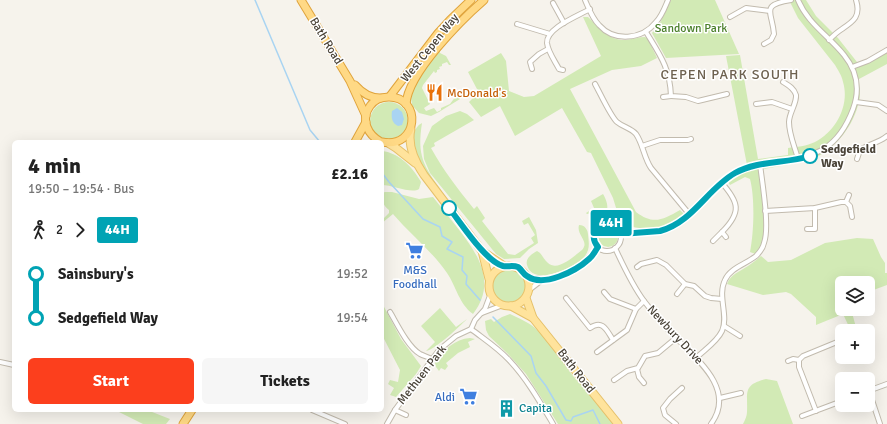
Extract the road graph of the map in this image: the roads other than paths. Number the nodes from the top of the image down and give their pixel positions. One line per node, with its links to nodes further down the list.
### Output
1 (301, 0): 24 (highway, Bath Road)
2 (471, 0): 30 (highway, West Cepen Way)
3 (484, 0): 35 (highway, West Cepen Way)
4 (586, 0): 10 (street)
5 (668, 0): 15 (street)
6 (791, 0): 11 (street)
7 (798, 0): 17 (street)
8 (856, 0): 17 (street)
9 (553, 3): 13 (street)
10 (590, 9): 13 (street); 15 (street)
11 (770, 11): 12 (street); 18 (street)
12 (730, 17)
13 (564, 23): 16 (street)
14 (518, 24): 16 (street)
15 (646, 32): 31 (street)
16 (550, 34): 19 (street)
17 (829, 40): 21 (street)
18 (764, 44)
19 (548, 49): 22 (street); 23 (street)
20 (887, 50): 21 (street)
21 (852, 67): 34 (street)
22 (532, 69)
23 (560, 70)
24 (350, 81): 33 (highway, Bath Road); 39 (highway, Bath Road)
25 (783, 82): 37 (street)
26 (595, 84): 28 (street)
27 (604, 90): 28 (street)
28 (600, 92): 46 (street)
29 (727, 94): 31 (street)
30 (390, 96): 33 (highway); 35 (highway)
31 (671, 96): 32 (street)
32 (663, 97)
33 (381, 98): 39 (highway)
34 (856, 102): 38 (street); 47 (street)
35 (406, 104): 40 (highway)
36 (756, 104): 37 (street)
37 (792, 109): 47 (street)
38 (887, 110)
39 (366, 119): 43 (highway); 44 (highway)
40 (411, 129): 45 (highway); 49 (main road)
41 (887, 136): 48 (street)
42 (691, 139): 46 (street)
43 (356, 140)
44 (377, 140)
45 (384, 143): 49 (main road)
46 (642, 146): 56 (street)
47 (798, 159): 50 (street)
48 (857, 159)
49 (416, 163): 65 (main road)
50 (760, 164): 51 (street); 55 (street)
51 (721, 182): 56 (street); 59 (street)
52 (849, 195): 53 (street)
53 (846, 202): 54 (street); 57 (street)
54 (815, 208): 55 (street); 58 (street)
55 (765, 211): 80 (street)
56 (690, 215): 60 (street)
57 (852, 217)
58 (807, 229)
59 (722, 232): 61 (street); 62 (street)
60 (621, 234): 63 (street); 64 (street)
61 (726, 237)
62 (713, 241)
63 (598, 247): 64 (street); 72 (street)
64 (615, 248): 81 (street, Newbury Drive)
65 (482, 251): 68 (main road); 71 (main road)
66 (638, 259): 67 (street)
67 (641, 264): 69 (street); 73 (street)
68 (504, 266): 70 (main road); 71 (main road)
69 (636, 267)
70 (526, 276): 72 (street); 74 (main road)
71 (489, 279): 76 (main road)
72 (542, 280): 74 (street)
73 (685, 284): 77 (street); 80 (street)
74 (529, 290): 78 (main road)
75 (604, 292): 84 (street)
76 (491, 293): 82 (main road); 86 (street, Methuen Park)
77 (677, 294)
78 (526, 298): 83 (main road); 87 (main road, Bath Road)
79 (566, 298): 92 (street)
80 (722, 299): 88 (street)
81 (644, 301): 84 (street); 91 (street, Newbury Drive)
82 (503, 305): 83 (main road); 86 (street, Methuen Park)
83 (511, 306): 87 (main road, Bath Road)
84 (636, 309): 92 (street)
85 (390, 312): 96 (street)
86 (482, 314): 89 (street, Methuen Park)
87 (533, 318): 121 (main road, Bath Road)
88 (724, 326): 90 (street); 95 (street)
89 (470, 329): 96 (street, Methuen Park); 120 (street)
90 (740, 336)
91 (676, 338): 95 (street, Newbury Drive); 101 (street)
92 (613, 340): 94 (street)
93 (835, 343): 98 (street)
94 (597, 352)
95 (696, 358): 108 (street, Newbury Drive)
96 (432, 359): 110 (street, Methuen Park)
97 (788, 360): 98 (street)
98 (799, 360): 112 (street)
99 (0, 362): 100 (street)
100 (12, 365)
101 (637, 369): 102 (street); 103 (street)
102 (614, 380)
103 (644, 383)
104 (887, 384): 106 (street)
105 (682, 388): 122 (street)
106 (875, 388)
107 (741, 393): 108 (street)
108 (720, 398): 123 (street)
109 (835, 404): 112 (street)
110 (395, 410): 115 (street, Methuen Park); 119 (street, Methuen Park)
111 (875, 410): 124 (street)
112 (816, 411): 116 (street)
113 (191, 412): 117 (highway)
114 (318, 412): 118 (street)
115 (406, 415)
116 (802, 416)
117 (183, 424)
118 (345, 424)
119 (387, 424)
120 (554, 424)
121 (618, 424)
122 (676, 424)
123 (711, 424)
124 (880, 424)

